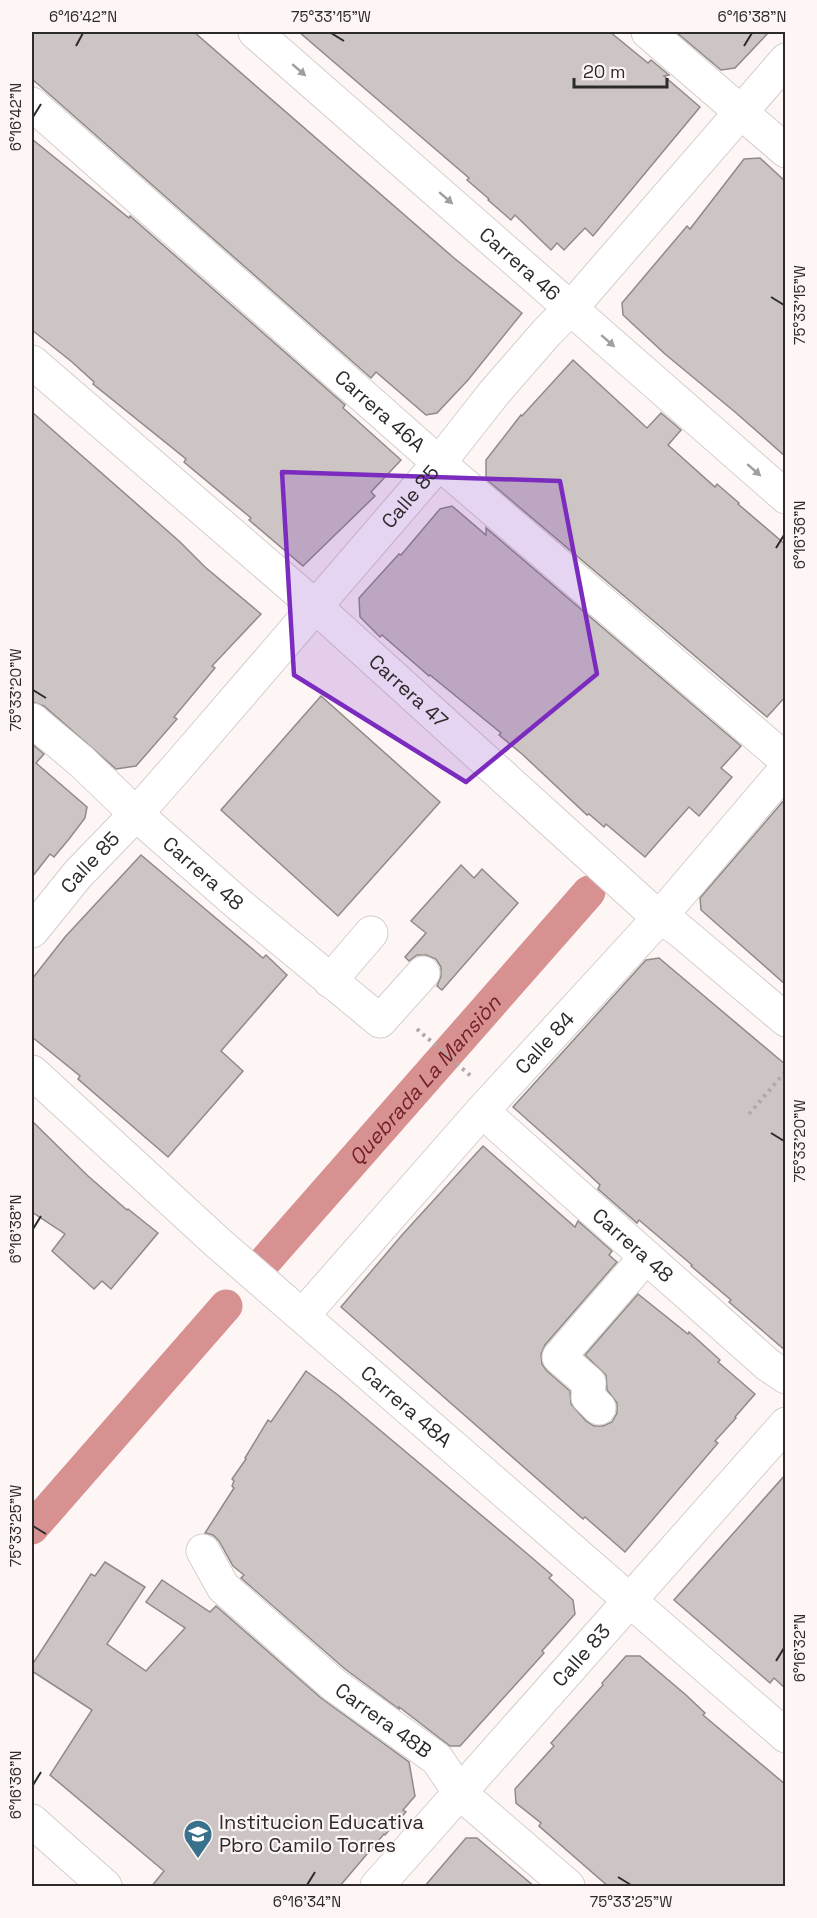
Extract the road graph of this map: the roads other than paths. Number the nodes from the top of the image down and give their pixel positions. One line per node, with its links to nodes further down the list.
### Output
1 (255, 32): 7 (street, Carrera 46, one-way to 7)
2 (648, 32): 5 (street)
3 (786, 60): 5 (street, Calle 85)
4 (32, 104): 9 (street, Carrera 46A)
5 (740, 110): 6 (street); 7 (street, Calle 85)
6 (786, 151)
7 (571, 308): 9 (street, Calle 85); 10 (street, Carrera 46, one-way to 10)
8 (32, 362): 11 (street, Carrera 47)
9 (439, 463): 11 (street, Calle 85); 13 (street, Carrera 46A)
10 (786, 497)
11 (316, 607): 15 (street, Calle 85); 16 (street, Carrera 47)
12 (32, 720): 15 (street, Carrera 48)
13 (786, 760)
14 (786, 769): 16 (street, Calle 84)
15 (136, 814): 17 (street, Calle 85); 20 (street, Carrera 48)
16 (659, 918): 21 (street, Carrera 47); 23 (street, Calle 84)
17 (32, 931)
18 (372, 933): 20 (street)
19 (423, 973): 20 (street, Carrera 48)
20 (330, 981)
21 (786, 1020)
22 (32, 1072): 25 (street, Carrera 48A)
23 (482, 1111): 24 (street, Carrera 48); 25 (street, Calle 84)
24 (645, 1258): 26 (street, Carrera 48); 27 (street)
25 (303, 1315): 30 (street, Carrera 48A)
26 (786, 1377)
27 (599, 1408)
28 (786, 1424): 30 (street, Calle 83)
29 (203, 1551): 32 (street, Carrera 48B)
30 (630, 1600): 31 (street, Carrera 48A); 32 (street, Calle 83)
31 (786, 1736)
32 (460, 1793): 35 (street, Calle 83); 36 (street, Carrera 48B)
33 (32, 1821): 34 (street)
34 (105, 1887)
35 (377, 1887)
36 (568, 1887)

